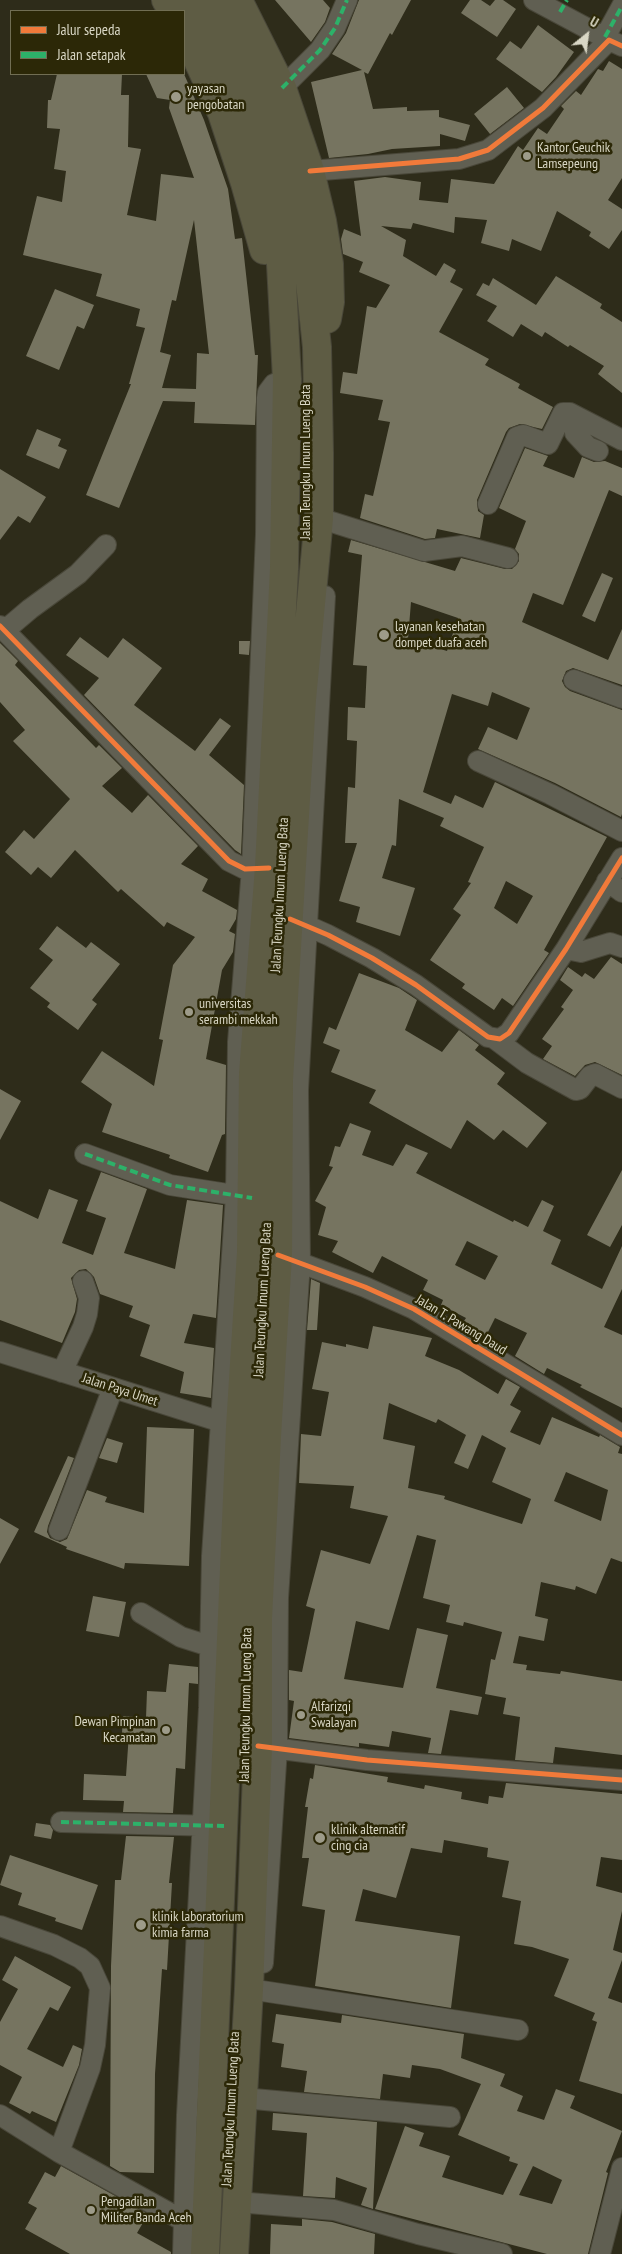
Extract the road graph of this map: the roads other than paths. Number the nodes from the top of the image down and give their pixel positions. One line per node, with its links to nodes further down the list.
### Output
1 (188, 0): 13 (highway, Jalan Teungku Imum Lueng Bata)
2 (215, 0): 12 (highway, Jalan Teungku Imum Lueng Bata)
3 (238, 0): 10 (highway, Jalan Teungku Imum Lueng Bata)
4 (347, 0): 10 (street)
5 (534, 0): 6 (street)
6 (563, 6): 9 (street)
7 (622, 6): 9 (street)
8 (185, 32): 13 (highway, Jalan Teungku Imum Lueng Bata)
9 (612, 41): 11 (street)
10 (282, 88): 11 (highway, Jalan Teungku Imum Lueng Bata)
11 (310, 171): 12 (highway, Jalan Teungku Imum Lueng Bata)
12 (317, 347): 18 (highway, Jalan Teungku Imum Lueng Bata)
13 (287, 367): 27 (highway, Jalan Teungku Imum Lueng Bata)
14 (579, 418): 15 (street); 16 (street); 17 (street)
15 (622, 440)
16 (598, 450)
17 (488, 504)
18 (325, 520): 20 (street); 29 (highway, Jalan Teungku Imum Lueng Bata)
19 (106, 545): 21 (street)
20 (508, 558)
21 (2, 629): 27 (street)
22 (574, 680): 23 (street)
23 (622, 698)
24 (478, 761): 25 (street)
25 (622, 831)
26 (622, 858): 28 (street)
27 (260, 868): 33 (highway, Jalan Teungku Imum Lueng Bata); 37 (street)
28 (614, 887): 31 (street)
29 (298, 922): 32 (street); 34 (highway, Jalan Teungku Imum Lueng Bata); 38 (street)
30 (622, 947): 31 (street)
31 (566, 949): 32 (street)
32 (495, 1039): 35 (street)
33 (253, 1074): 34 (highway); 37 (highway, Jalan Teungku Imum Lueng Bata)
34 (279, 1080): 38 (highway, Jalan Teungku Imum Lueng Bata)
35 (622, 1088)
36 (86, 1154): 37 (street)
37 (244, 1197): 43 (highway, Jalan Teungku Imum Lueng Bata)
38 (289, 1259): 44 (street, Jalan T. Pawang Daud); 48 (highway, Jalan Teungku Imum Lueng Bata)
39 (83, 1281): 41 (street)
40 (0, 1352): 41 (street, Jalan Paya Umet)
41 (62, 1372): 42 (street, Jalan Paya Umet)
42 (113, 1388): 43 (street, Jalan Paya Umet); 45 (street)
43 (231, 1426): 47 (highway, Jalan Teungku Imum Lueng Bata)
44 (622, 1435)
45 (59, 1530)
46 (141, 1613): 47 (street)
47 (221, 1650): 51 (highway, Jalan Teungku Imum Lueng Bata)
48 (267, 1747): 49 (street); 53 (highway, Jalan Teungku Imum Lueng Bata)
49 (622, 1780)
50 (61, 1822): 51 (street)
51 (214, 1826): 61 (highway, Jalan Teungku Imum Lueng Bata)
52 (0, 1926): 58 (street)
53 (254, 1990): 54 (street); 55 (highway, Jalan Teungku Imum Lueng Bata)
54 (518, 2030)
55 (248, 2099): 57 (street); 60 (highway, Jalan Teungku Imum Lueng Bata)
56 (0, 2115): 58 (street)
57 (450, 2117)
58 (59, 2152): 61 (street)
59 (622, 2168): 66 (street)
60 (243, 2202): 63 (highway, Jalan Teungku Imum Lueng Bata); 64 (street); 65 (street)
61 (198, 2236): 62 (street)
62 (183, 2254)
63 (234, 2254)
64 (247, 2254)
65 (502, 2254)
66 (600, 2254)

